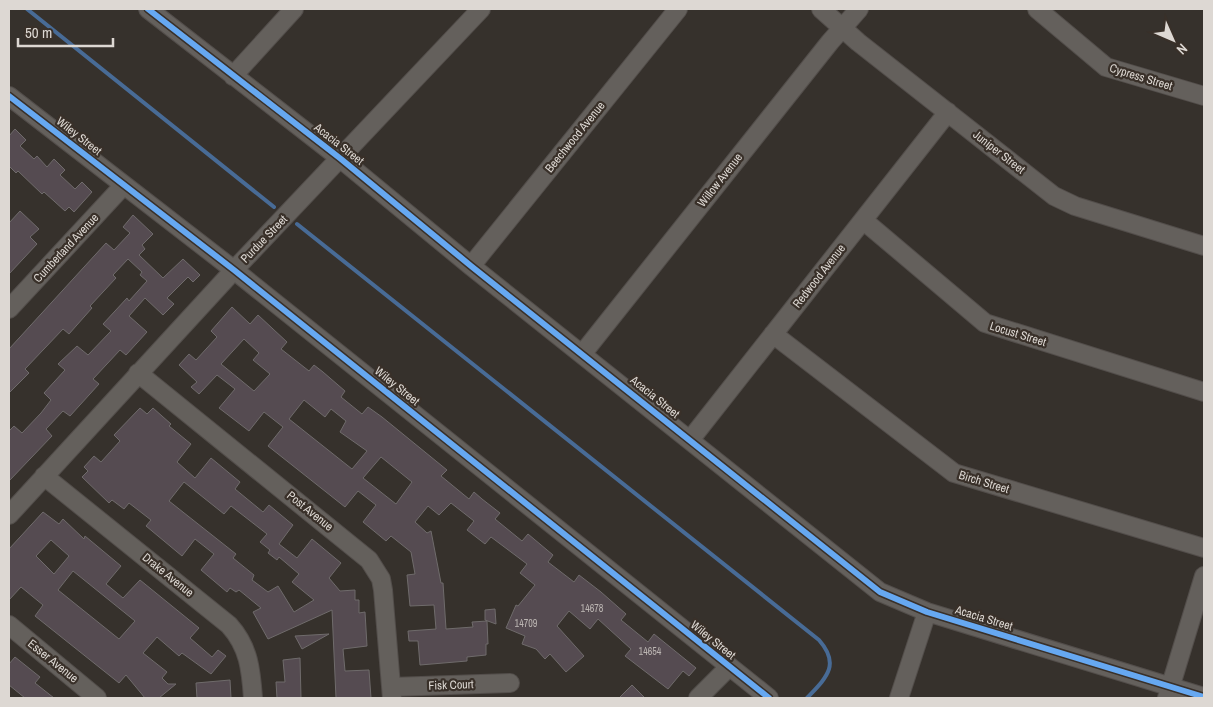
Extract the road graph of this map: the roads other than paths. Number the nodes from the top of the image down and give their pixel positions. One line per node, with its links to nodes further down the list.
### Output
1 (148, 9): 9 (street, Acacia Street)
2 (294, 9): 9 (street)
3 (481, 9): 13 (street, Purdue Street)
4 (678, 9): 17 (street, Beechwood Avenue)
5 (820, 9): 8 (street, Juniper Street)
6 (859, 9): 8 (street, Willow Avenue)
7 (1036, 9): 10 (street, Cypress Street)
8 (843, 28): 12 (street, Juniper Street); 21 (street, Willow Avenue)
9 (233, 76): 13 (street, Acacia Street)
10 (1204, 96)
11 (11, 101): 14 (street, Wiley Street)
12 (948, 112): 15 (street, Redwood Avenue); 16 (street, Juniper Street)
13 (341, 159): 17 (street, Acacia Street); 18 (street, Purdue Street)
14 (123, 186): 18 (street, Wiley Street); 19 (street, Cumberland Avenue)
15 (863, 220): 20 (street, Redwood Avenue); 23 (street, Locust Street)
16 (1204, 246)
17 (471, 266): 21 (street, Acacia Street)
18 (234, 270): 22 (street, Purdue Street); 31 (street, Wiley Street)
19 (9, 309)
20 (773, 334): 24 (street, Redwood Avenue); 27 (street, Birch Street)
21 (583, 353): 24 (street, Acacia Street)
22 (138, 373): 25 (street, Purdue Street); 34 (street, Post Avenue)
23 (1204, 392)
24 (690, 440): 29 (street, Acacia Street)
25 (44, 476): 26 (street, Purdue Street); 37 (street, Drake Avenue)
26 (9, 515)
27 (1204, 548)
28 (1204, 576): 33 (street)
29 (927, 612): 33 (street, Acacia Street); 40 (street)
30 (9, 625): 36 (street, Esser Avenue)
31 (730, 667): 38 (street); 39 (street, Wiley Street)
32 (510, 682): 34 (street, Fisk Court)
33 (1168, 692): 35 (street, Acacia Street)
34 (392, 693)
35 (1204, 697)
36 (97, 698)
37 (253, 698)
38 (698, 698)
39 (769, 698)
40 (899, 698)

